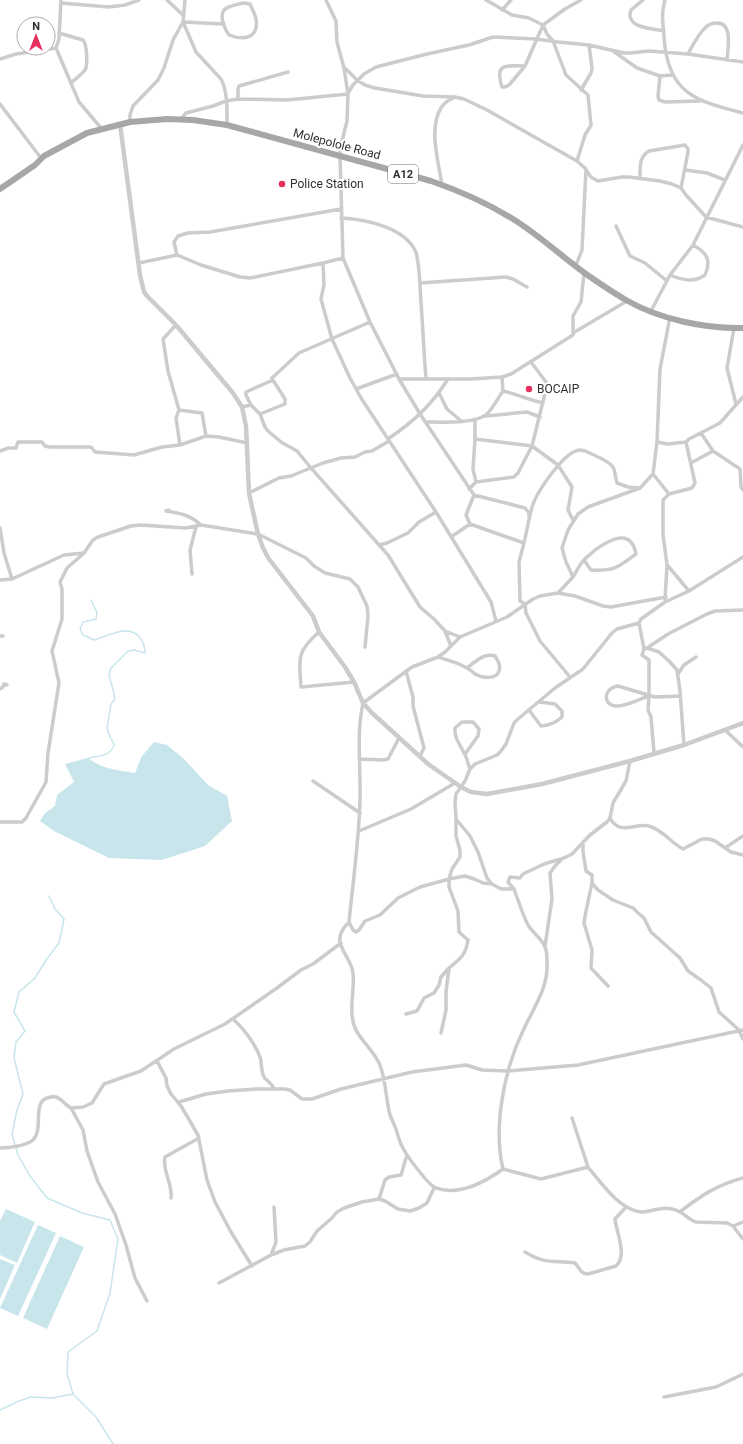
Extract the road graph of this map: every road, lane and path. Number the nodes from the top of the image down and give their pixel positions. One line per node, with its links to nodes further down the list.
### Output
1 (139, 0): 10 (street)
2 (167, 0): 12 (street)
3 (185, 0): 12 (street)
4 (326, 0): 30 (street)
5 (486, 0): 11 (street)
6 (511, 0): 11 (street)
7 (581, 0): 15 (street)
8 (643, 0): 16 (street)
9 (665, 0): 16 (street)
10 (61, 2): 17 (street)
11 (502, 10): 15 (street)
12 (183, 15): 13 (street)
13 (183, 22): 14 (street); 41 (street); 47 (street)
14 (224, 24): 14 (street)
15 (542, 25): 18 (street); 19 (street)
16 (664, 31): 23 (street)
17 (59, 34): 21 (street); 35 (street)
18 (536, 39): 19 (street); 29 (street); 34 (street)
19 (553, 41): 20 (street); 36 (street)
20 (589, 45): 22 (street); 36 (street)
21 (56, 48): 35 (street)
22 (612, 51): 23 (street); 33 (street)
23 (665, 52): 25 (street); 32 (street)
24 (16, 54): 26 (street)
25 (688, 54): 27 (street); 27 (street)
26 (0, 59)
27 (727, 60): 28 (street)
28 (743, 62)
29 (525, 66): 29 (street)
30 (344, 68): 34 (street); 37 (street)
31 (288, 72): 40 (street)
32 (672, 75): 33 (street); 42 (street)
33 (660, 76): 42 (street)
34 (357, 80): 37 (street); 39 (street)
35 (71, 83): 50 (street)
36 (581, 90): 54 (street)
37 (348, 94): 40 (street); 52 (street)
38 (455, 97): 39 (street); 44 (street); 54 (street)
39 (435, 98): 44 (street)
40 (238, 99): 41 (street)
41 (226, 101): 46 (street); 49 (street)
42 (701, 101): 45 (street)
43 (0, 104): 53 (street)
44 (441, 107): 60 (street)
45 (743, 113)
46 (181, 119): 47 (main road, Molepolole Road / A12); 49 (main road, Molepolole Road / A12)
47 (130, 122): 48 (main road, Molepolole Road / A12)
48 (120, 124): 50 (main road, Molepolole Road / A12); 71 (street)
49 (227, 125): 52 (main road, Molepolole Road / A12)
50 (102, 129): 53 (main road, Molepolole Road / A12)
51 (743, 145): 58 (street)
52 (340, 156): 60 (main road, Molepolole Road / A12); 63 (street)
53 (40, 159): 59 (main road, Molepolole Road / A12); 62 (main road, Molepolole Road / A12)
54 (577, 161): 55 (street)
55 (586, 169): 57 (street); 73 (street)
56 (686, 170): 57 (street); 58 (street); 61 (street)
57 (640, 178): 61 (street)
58 (725, 180): 64 (street)
59 (0, 184)
60 (442, 185): 73 (main road, Molepolole Road / A12)
61 (681, 188): 64 (street)
62 (0, 189)
63 (341, 209): 65 (street); 69 (street)
64 (706, 217): 67 (street); 68 (street)
65 (341, 218): 70 (street); 77 (street)
66 (616, 226): 76 (street)
67 (743, 227)
68 (693, 244): 75 (street); 75 (street)
69 (177, 254): 71 (street); 72 (street)
70 (343, 258): 72 (street); 82 (street)
71 (139, 263): 83 (street)
72 (323, 263): 87 (street)
73 (576, 265): 74 (main road, Molepolole Road / A12)
74 (584, 272): 79 (main road, Molepolole Road / A12); 86 (street)
75 (670, 275): 76 (street)
76 (668, 281): 80 (street)
77 (420, 282): 78 (street); 94 (street)
78 (527, 287)
79 (627, 301): 80 (main road, Molepolole Road / A12); 86 (street)
80 (652, 311): 81 (main road, Molepolole Road / A12)
81 (670, 317): 84 (main road, Molepolole Road / A12); 115 (street)
82 (370, 322): 87 (street); 89 (street)
83 (176, 325): 102 (street); 103 (street)
84 (734, 328): 85 (main road, Molepolole Road / A12); 100 (street)
85 (743, 328)
86 (573, 333): 88 (street)
87 (332, 339): 93 (street); 95 (street)
88 (531, 362): 90 (street); 99 (street)
89 (397, 374): 91 (street); 95 (street)
90 (502, 377): 92 (street); 96 (street)
91 (399, 379): 94 (street); 105 (street)
92 (448, 379): 94 (street); 97 (street)
93 (273, 380): 101 (street); 104 (street)
94 (426, 380)
95 (356, 389): 114 (street)
96 (503, 391): 99 (street); 106 (street)
97 (439, 393): 105 (street); 109 (street)
98 (743, 397): 100 (street)
99 (543, 403): 107 (street)
100 (736, 404): 111 (street)
101 (251, 406): 102 (street); 104 (street)
102 (242, 407): 117 (street)
103 (179, 410): 112 (street); 118 (street)
104 (260, 414): 124 (street)
105 (420, 414): 110 (street); 114 (street)
106 (484, 416): 107 (street); 108 (street)
107 (540, 417): 119 (street)
108 (475, 420): 109 (street); 113 (street)
109 (461, 421): 110 (street)
110 (425, 422): 128 (street)
111 (701, 433): 116 (street); 121 (street)
112 (206, 436): 117 (street); 118 (street)
113 (475, 439): 119 (street); 126 (street)
114 (389, 440): 124 (street); 134 (street)
115 (657, 442): 116 (street); 125 (street)
116 (686, 442): 122 (street)
117 (247, 443): 130 (street)
118 (180, 445): 120 (street)
119 (532, 446): 123 (street); 126 (street)
120 (0, 451)
121 (713, 451): 122 (street); 129 (street)
122 (691, 463): 131 (street)
123 (558, 465): 127 (street); 135 (street); 136 (street)
124 (311, 468): 130 (street); 144 (street)
125 (653, 474): 127 (street); 131 (street)
126 (476, 482): 128 (street)
127 (640, 488): 135 (street)
128 (469, 489): 132 (street)
129 (743, 490)
130 (249, 493): 141 (street)
131 (669, 494): 148 (street)
132 (474, 495): 136 (street); 137 (street)
133 (169, 510): 138 (street)
134 (436, 512): 142 (street); 144 (street)
135 (574, 520): 150 (street)
136 (529, 523): 143 (street)
137 (470, 524): 142 (street); 143 (street)
138 (201, 525): 139 (street); 141 (street)
139 (196, 527): 145 (street); 149 (street)
140 (0, 528): 151 (street)
141 (258, 534): 161 (street); 165 (street)
142 (451, 537): 159 (street)
143 (524, 543): 157 (street)
144 (379, 545): 162 (street)
145 (84, 553): 151 (street); 198 (street)
146 (743, 557): 153 (street)
147 (584, 560): 147 (street); 150 (street)
148 (667, 565): 153 (street); 155 (street)
149 (192, 574)
150 (573, 577): 154 (street)
151 (12, 579): 152 (street)
152 (0, 580)
153 (689, 591): 156 (street)
154 (558, 593): 155 (street); 157 (street)
155 (666, 597): 156 (street)
156 (665, 602): 160 (street)
157 (525, 604): 159 (street); 172 (street)
158 (743, 610): 166 (street)
159 (496, 621): 163 (street)
160 (639, 623): 166 (street); 172 (street)
161 (319, 632): 174 (street); 174 (street)
162 (445, 632): 163 (street); 164 (street)
163 (460, 637): 164 (street)
164 (451, 646): 167 (street)
165 (364, 647)
166 (645, 648): 171 (street); 176 (street)
167 (438, 657): 169 (street); 170 (street)
168 (696, 657): 171 (street)
169 (467, 668): 169 (street)
170 (406, 671): 178 (street); 188 (street)
171 (678, 674): 177 (street)
172 (570, 677): 179 (street)
173 (0, 682): 175 (street)
174 (354, 682): 178 (street)
175 (0, 689)
176 (649, 696): 176 (street); 177 (street); 187 (street)
177 (680, 696): 184 (street)
178 (363, 702): 183 (street); 189 (street)
179 (539, 702): 180 (street); 180 (street)
180 (529, 710): 191 (street)
181 (743, 723): 182 (street)
182 (725, 730): 184 (street); 185 (street)
183 (399, 738): 188 (street); 189 (street)
184 (684, 744): 187 (street)
185 (743, 747)
186 (465, 754): 186 (street); 191 (street)
187 (654, 754): 190 (street)
188 (420, 756): 193 (street)
189 (359, 759): 195 (street)
190 (630, 761): 194 (street); 196 (street)
191 (470, 769): 194 (street)
192 (312, 781): 195 (street)
193 (455, 783): 194 (street); 199 (street)
194 (461, 787): 197 (street)
195 (360, 813): 199 (street)
196 (610, 818): 201 (street); 202 (street)
197 (456, 819): 205 (street); 207 (street)
198 (0, 822)
199 (358, 831): 209 (street)
200 (743, 836): 202 (street)
201 (584, 842): 204 (street); 206 (street)
202 (725, 848): 203 (street)
203 (743, 855)
204 (564, 858): 208 (street); 211 (street)
205 (449, 879): 207 (street); 209 (street); 212 (street)
206 (592, 883): 213 (street); 216 (street)
207 (492, 884): 208 (street)
208 (514, 889): 211 (street)
209 (349, 922): 210 (street)
210 (341, 943): 215 (street); 221 (street)
211 (545, 946): 220 (street)
212 (449, 968): 214 (street); 217 (street)
213 (608, 986)
214 (406, 1014)
215 (233, 1019): 219 (street); 222 (street)
216 (741, 1030): 218 (street); 220 (street)
217 (441, 1033)
218 (743, 1039)
219 (157, 1061): 223 (street); 224 (street)
220 (508, 1071): 221 (street); 230 (street)
221 (384, 1079): 222 (street); 228 (street)
222 (274, 1089): 223 (street)
223 (179, 1102): 226 (street)
224 (71, 1108): 227 (street); 245 (street)
225 (572, 1118): 229 (street)
226 (199, 1138): 233 (street); 243 (street)
227 (0, 1148)
228 (408, 1155): 232 (street); 234 (street)
229 (588, 1167): 230 (street); 236 (street)
230 (503, 1169): 232 (street)
231 (743, 1178): 237 (street)
232 (434, 1188): 234 (street)
233 (171, 1198)
234 (379, 1200): 242 (street)
235 (274, 1207): 242 (street)
236 (626, 1207): 237 (street); 241 (street)
237 (681, 1211): 239 (street)
238 (743, 1222): 239 (street)
239 (733, 1226): 240 (street)
240 (743, 1239)
241 (525, 1252)
242 (271, 1255): 243 (street)
243 (252, 1266): 244 (street)
244 (219, 1283)
245 (147, 1301)
246 (743, 1374): 247 (street)
247 (664, 1397)

